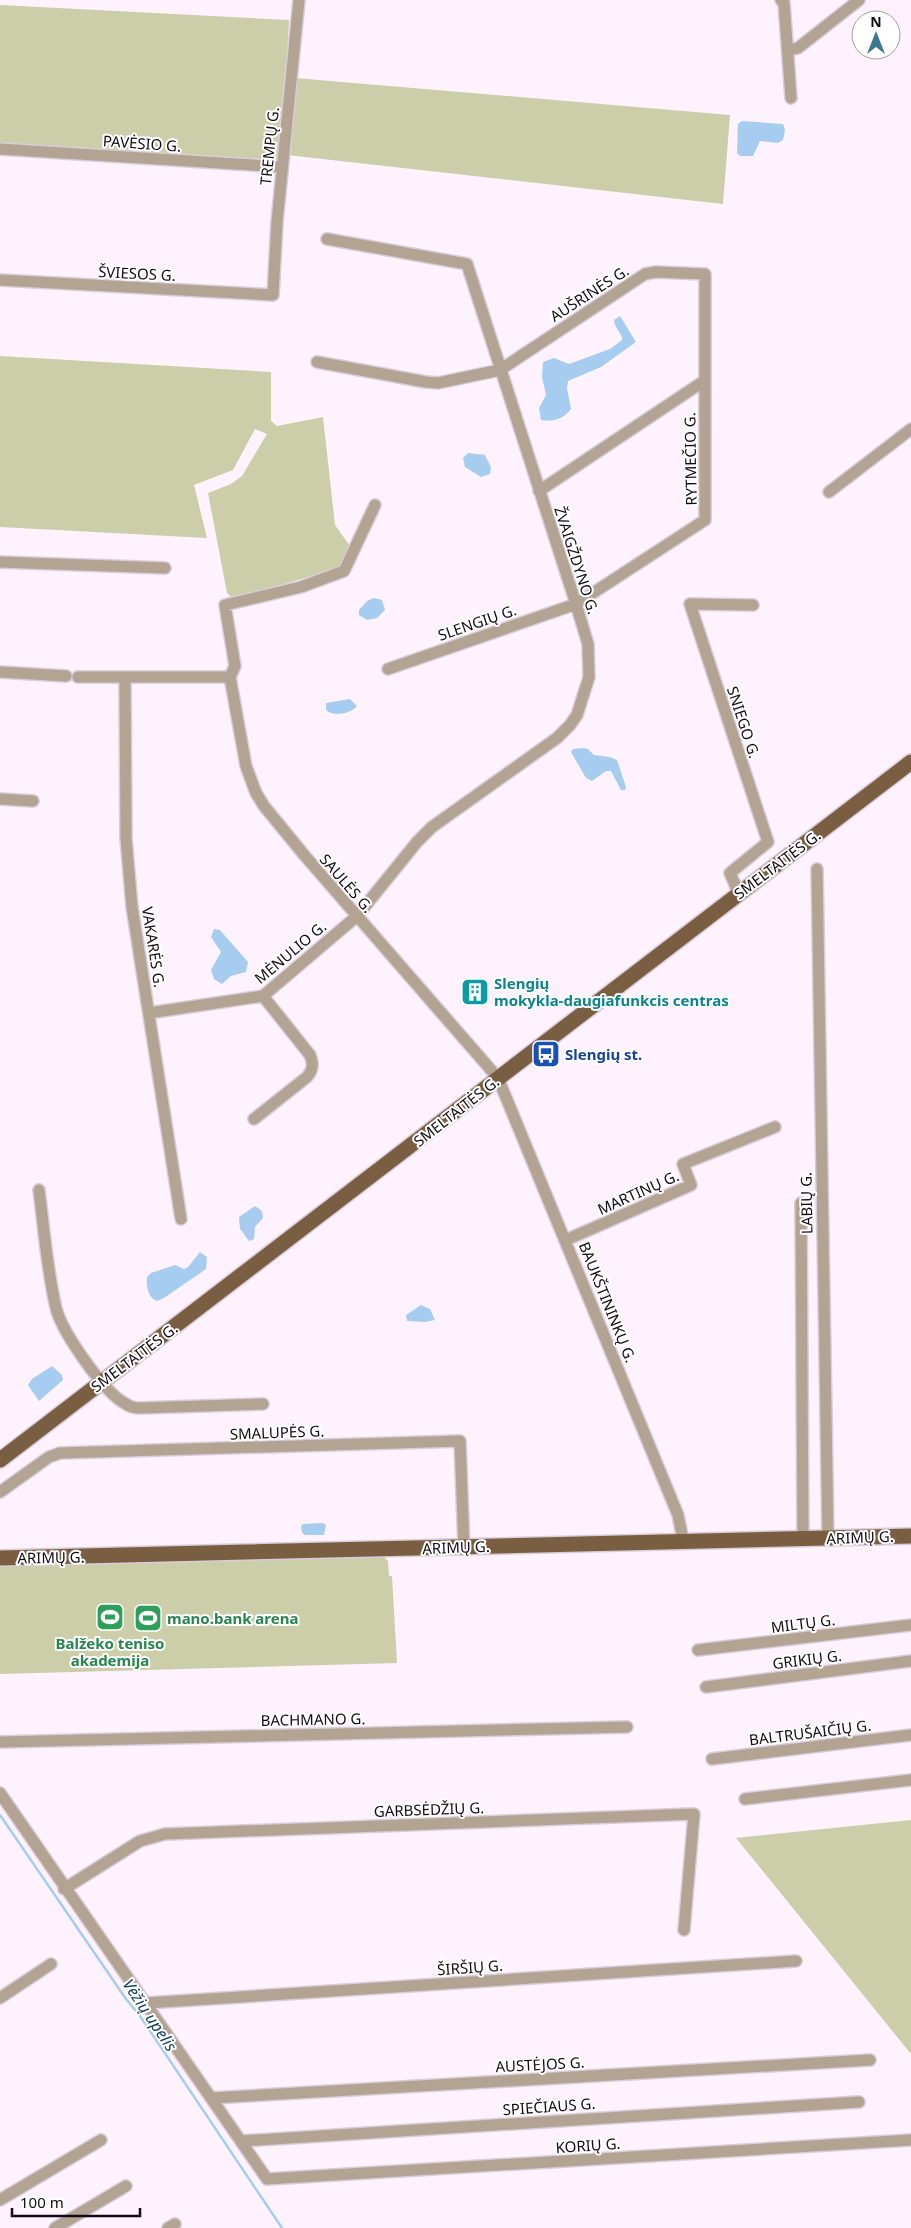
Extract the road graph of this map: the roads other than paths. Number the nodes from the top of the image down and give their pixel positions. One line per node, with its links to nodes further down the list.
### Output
1 (299, 0): 7 (street, TREMPŲ G.)
2 (781, 0): 4 (street)
3 (859, 0): 4 (street)
4 (789, 50): 5 (street)
5 (791, 98)
6 (0, 149): 7 (street, PAVĖSIO G.)
7 (282, 166): 11 (street, TREMPŲ G.)
8 (328, 239): 13 (street, ŽVAIGŽDYNO G.)
9 (705, 274): 13 (street, AUŠRINĖS G.); 14 (street, RYTMEČIO G.)
10 (0, 280): 11 (street, ŠVIESOS G.)
11 (273, 295)
12 (317, 362): 13 (street)
13 (500, 370): 16 (street, ŽVAIGŽDYNO G.)
14 (704, 381): 16 (street); 21 (street, RYTMEČIO G.)
15 (911, 429): 17 (street)
16 (540, 491): 21 (street, ŽVAIGŽDYNO G.)
17 (829, 492)
18 (375, 505): 28 (street, SAULĖS G.)
19 (0, 562): 20 (street)
20 (165, 568)
21 (576, 604): 23 (street, SLENGIŲ G.); 34 (street, ŽVAIGŽDYNO G.)
22 (753, 605): 33 (street, SNIEGO G.)
23 (388, 669)
24 (0, 672): 25 (street)
25 (66, 676)
26 (78, 677): 27 (street)
27 (125, 677): 28 (street); 36 (street, VAKARĖS G.)
28 (230, 677): 34 (street, SAULĖS G.)
29 (911, 762): 33 (main road, SMELTAITĖS G.)
30 (0, 799): 31 (street)
31 (33, 801)
32 (817, 869): 50 (street, LABIŲ G.)
33 (738, 894): 37 (main road, SMELTAITĖS G.)
34 (357, 916): 35 (street, MĖNULIO G.); 37 (street, SAULĖS G.)
35 (262, 996): 36 (street, MĖNULIO G.); 38 (street)
36 (149, 1013): 42 (street, VAKARĖS G.)
37 (498, 1078): 43 (street, BAUKŠTININKŲ G.); 44 (main road, SMELTAITĖS G.)
38 (254, 1119)
39 (775, 1127): 43 (street, MARTINŲ G.)
40 (39, 1190): 44 (street, SMALUPĖS G.)
41 (801, 1203): 49 (street)
42 (181, 1219)
43 (566, 1240): 51 (street, BAUKŠTININKŲ G.)
44 (101, 1382): 45 (street, SMALUPĖS G.); 46 (main road, SMELTAITĖS G.)
45 (263, 1404)
46 (0, 1460)
47 (0, 1492): 52 (street, SMALUPĖS G.)
48 (911, 1536): 50 (main road, ARIMŲ G.)
49 (803, 1538): 50 (main road, ARIMŲ G.); 51 (main road, ARIMŲ G.)
50 (828, 1538)
51 (683, 1540): 52 (main road, ARIMŲ G.)
52 (464, 1547): 53 (main road, ARIMŲ G.)
53 (0, 1558)
54 (911, 1625): 55 (street, MILTŲ G.)
55 (698, 1650)
56 (911, 1661): 57 (street, GRIKIŲ G.)
57 (706, 1687)
58 (626, 1727): 60 (street, BACHMANO G.)
59 (911, 1735): 61 (street, BALTRUŠAIČIŲ G.)
60 (0, 1742)
61 (712, 1759)
62 (911, 1780): 64 (street)
63 (0, 1793): 65 (street)
64 (745, 1799)
65 (64, 1889): 66 (street, GARBSĖDŽIŲ G.); 70 (street)
66 (684, 1930)
67 (796, 1960): 70 (street, ŠIRŠIŲ G.)
68 (51, 1964): 69 (street)
69 (0, 1998)
70 (146, 2003): 72 (street)
71 (870, 2060): 72 (street, AUSTĖJOS G.)
72 (212, 2098): 76 (street)
73 (859, 2102): 76 (street, SPIEČIAUS G.)
74 (101, 2140): 78 (street)
75 (911, 2140): 76 (street, KORIŲ G.)
76 (241, 2141)
77 (126, 2186): 79 (street)
78 (0, 2200)
79 (55, 2228)

